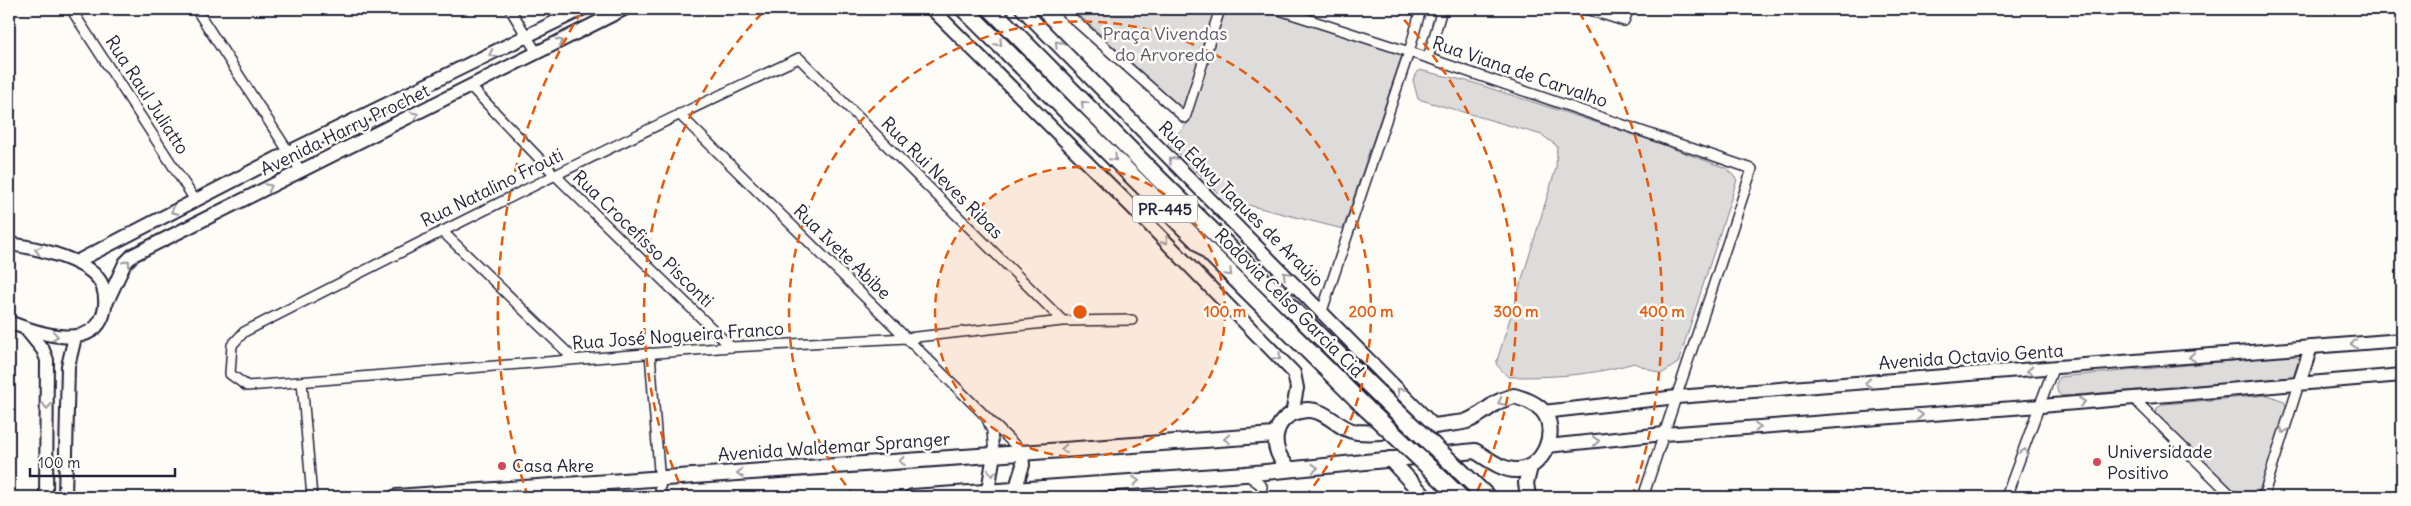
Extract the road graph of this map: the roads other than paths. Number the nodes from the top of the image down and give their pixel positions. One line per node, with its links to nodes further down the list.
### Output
1 (71, 9): 27 (street, Rua Raul Juliatto)
2 (196, 9): 24 (street)
3 (510, 9): 17 (street)
4 (582, 9): 17 (street, Avenida Harry Prochet)
5 (624, 9): 19 (street, Avenida Harry Prochet, one-way to 5)
6 (932, 9): 54 (street, one-way to 54)
7 (964, 9): 76 (highway, Rodovia Celso Garcia Cid / PR-445, one-way to 76, bridge)
8 (991, 9): 77 (highway, Rodovia Celso Garcia Cid / PR-445, one-way to 8, bridge)
9 (1022, 9): 32 (street, Rua Edwy Taques de Araújo, one-way to 9)
10 (1062, 9): 11 (street)
11 (1220, 9)
12 (1276, 9): 18 (street, Rua Viana de Carvalho)
13 (1421, 9): 18 (street)
14 (1442, 9): 21 (street)
15 (1586, 9): 16 (street)
16 (1628, 9)
17 (528, 36): 19 (street); 24 (street, Avenida Harry Prochet, one-way to 24)
18 (1409, 52): 21 (street, Rua Viana de Carvalho); 32 (street)
19 (538, 53): 22 (street, Avenida Harry Prochet)
20 (799, 58): 23 (street, Rua Natalino Frouti); 34 (street, Rua Rui Neves Ribas)
21 (1428, 58): 49 (street, Rua Viana de Carvalho)
22 (471, 87): 25 (street, Avenida Harry Prochet, one-way to 22); 26 (street, Rua Crocefisso Pisconti)
23 (679, 114): 26 (street, Rua Natalino Frouti); 38 (street, Rua Ivete Abibe)
24 (289, 152): 25 (street); 27 (street, Avenida Harry Prochet)
25 (301, 171): 31 (street, Avenida Harry Prochet, one-way to 25)
26 (555, 176): 28 (street, Rua Natalino Frouti); 40 (street, Rua Crocefisso Pisconti)
27 (195, 200): 30 (street, Avenida Harry Prochet, one-way to 30)
28 (442, 231): 43 (street); 45 (street, Rua Natalino Frouti)
29 (9, 244): 30 (street, one-way to 29)
30 (76, 262): 31 (street)
31 (105, 306): 37 (street, Avenida Harry Prochet)
32 (1322, 310): 55 (street, Rua Edwy Taques de Araújo, one-way to 32)
33 (1132, 320): 34 (street, Rua José Nogueira Franco)
34 (1063, 321): 38 (street, Rua José Nogueira Franco)
35 (9, 322): 36 (street)
36 (26, 329): 37 (street, one-way to 37); 68 (street, one-way to 68)
37 (75, 337): 69 (street)
38 (907, 338): 40 (street, Rua José Nogueira Franco); 52 (street, Rua Ivete Abibe)
39 (2402, 340): 41 (street, Avenida Octavio Genta, one-way to 41)
40 (731, 347): 42 (street, Rua José Nogueira Franco)
41 (2311, 347): 44 (street, Avenida Octavio Genta, one-way to 44); 48 (street)
42 (650, 353): 43 (street, Rua José Nogueira Franco); 65 (street)
43 (574, 359): 47 (street, Rua José Nogueira Franco)
44 (2053, 369): 49 (street, Avenida Octavio Genta, one-way to 49); 51 (street)
45 (230, 374): 47 (street, Rua José Nogueira Franco)
46 (2402, 375): 48 (street)
47 (302, 382): 70 (street)
48 (2299, 384): 50 (street); 82 (street, one-way to 82)
49 (1677, 397): 53 (street, Avenida Octavio Genta); 56 (street)
50 (2132, 397): 51 (street, one-way to 50); 81 (street)
51 (2041, 406): 56 (street, one-way to 51); 80 (street, one-way to 51)
52 (983, 412): 59 (street, Rua Ivete Abibe); 60 (street, Rua Ivete Abibe)
53 (1543, 412): 55 (main road, one-way to 55); 58 (main road)
54 (1292, 414): 55 (main road); 57 (main road)
55 (1434, 426)
56 (1664, 434): 58 (street, one-way to 56); 79 (street)
57 (1275, 435): 59 (main road, Avenida Waldemar Spranger, one-way to 59); 63 (main road)
58 (1547, 446): 62 (main road)
59 (1022, 452): 60 (main road, Avenida Waldemar Spranger); 66 (street)
60 (994, 454): 65 (main road, Avenida Waldemar Spranger, one-way to 65); 67 (street, one-way to 67)
61 (1390, 458): 62 (main road); 63 (main road, one-way to 61); 75 (main road)
62 (1530, 467): 78 (main road)
63 (1290, 469): 64 (main road)
64 (1245, 474): 66 (main road, one-way to 64); 74 (street)
65 (660, 479): 71 (main road, Avenida Waldemar Spranger); 72 (street)
66 (1015, 493): 67 (main road)
67 (988, 495): 73 (main road)
68 (46, 497)
69 (65, 497)
70 (312, 497)
71 (396, 497)
72 (661, 497)
73 (912, 497)
74 (1261, 497)
75 (1425, 497)
76 (1460, 497)
77 (1487, 497)
78 (1528, 497)
79 (1643, 497)
80 (2006, 497)
81 (2233, 497)
82 (2263, 497)

